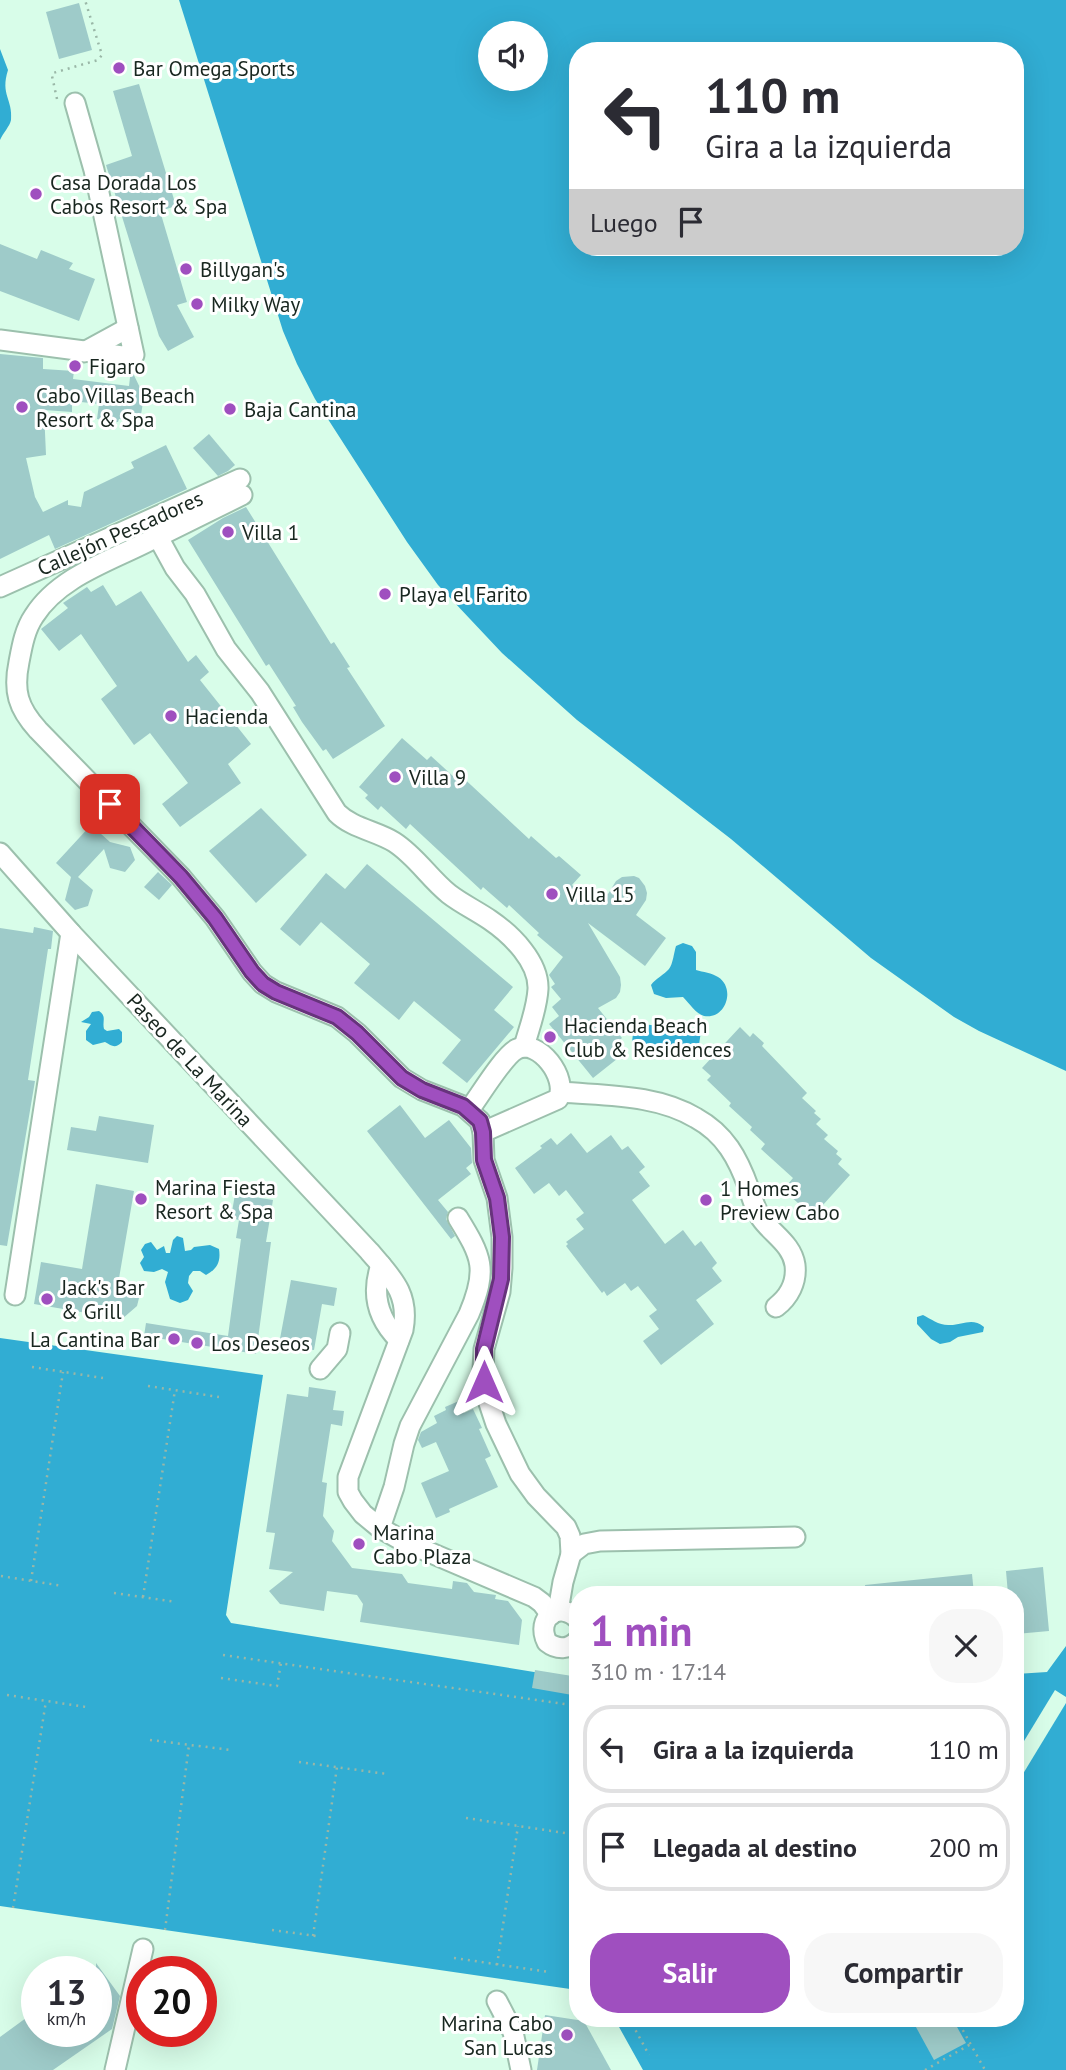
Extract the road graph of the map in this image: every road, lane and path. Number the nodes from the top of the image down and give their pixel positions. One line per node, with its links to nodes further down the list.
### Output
1 (85, 0): 2 (path)
2 (75, 103): 3 (street)
3 (128, 328): 5 (street); 5 (street)
4 (0, 340): 5 (street)
5 (84, 352)
6 (158, 537): 7 (street, Callejón Pescadores); 10 (street); 12 (street)
7 (0, 587)
8 (0, 853): 9 (street, Paseo de La Marina)
9 (71, 933): 15 (street, Paseo de La Marina); 16 (street)
10 (524, 1047): 11 (street); 12 (street)
11 (561, 1092): 13 (street); 17 (street)
12 (469, 1110): 13 (street)
13 (483, 1132): 29 (street)
14 (458, 1218): 27 (street)
15 (381, 1265): 19 (street, Paseo de La Marina); 19 (street)
16 (15, 1296)
17 (776, 1307)
18 (340, 1333): 21 (street)
19 (399, 1340): 27 (street, Paseo de La Marina)
20 (32, 1367): 22 (path)
21 (320, 1369)
22 (63, 1372): 23 (path); 31 (path)
23 (103, 1378)
24 (148, 1386): 25 (path)
25 (175, 1391): 26 (path); 34 (path)
26 (219, 1397)
27 (380, 1528): 37 (street, Paseo de La Marina)
28 (795, 1537): 29 (street)
29 (571, 1554): 37 (street)
30 (1, 1576): 31 (path)
31 (31, 1581): 32 (path)
32 (62, 1586)
33 (114, 1593): 34 (path)
34 (144, 1597): 35 (path)
35 (176, 1602)
36 (569, 1612): 37 (street, Paseo de La Marina)
37 (554, 1613): 38 (street)
38 (569, 1646)
39 (223, 1654): 40 (path)
40 (281, 1663): 41 (path); 44 (path)
41 (221, 1678)
42 (7, 1695): 43 (path)
43 (46, 1701): 45 (path); 55 (path)
44 (569, 1705)
45 (86, 1707)
46 (150, 1740): 47 (path)
47 (189, 1745): 48 (path); 56 (path)
48 (231, 1750)
49 (299, 1762): 50 (path)
50 (337, 1767): 51 (path); 57 (path)
51 (387, 1774)
52 (466, 1818): 53 (path)
53 (518, 1826): 54 (path); 60 (path)
54 (569, 1834)
55 (13, 1908)
56 (165, 1930)
57 (272, 1930)
58 (143, 1949): 67 (street)
59 (454, 1958): 60 (path)
60 (497, 1965): 61 (path)
61 (549, 1972)
62 (497, 2001): 68 (street)
63 (634, 2027): 66 (path)
64 (961, 2027): 65 (path)
65 (971, 2044): 69 (path); 70 (path)
66 (649, 2055)
67 (115, 2070)
68 (521, 2070)
69 (925, 2070)
70 (985, 2070)

